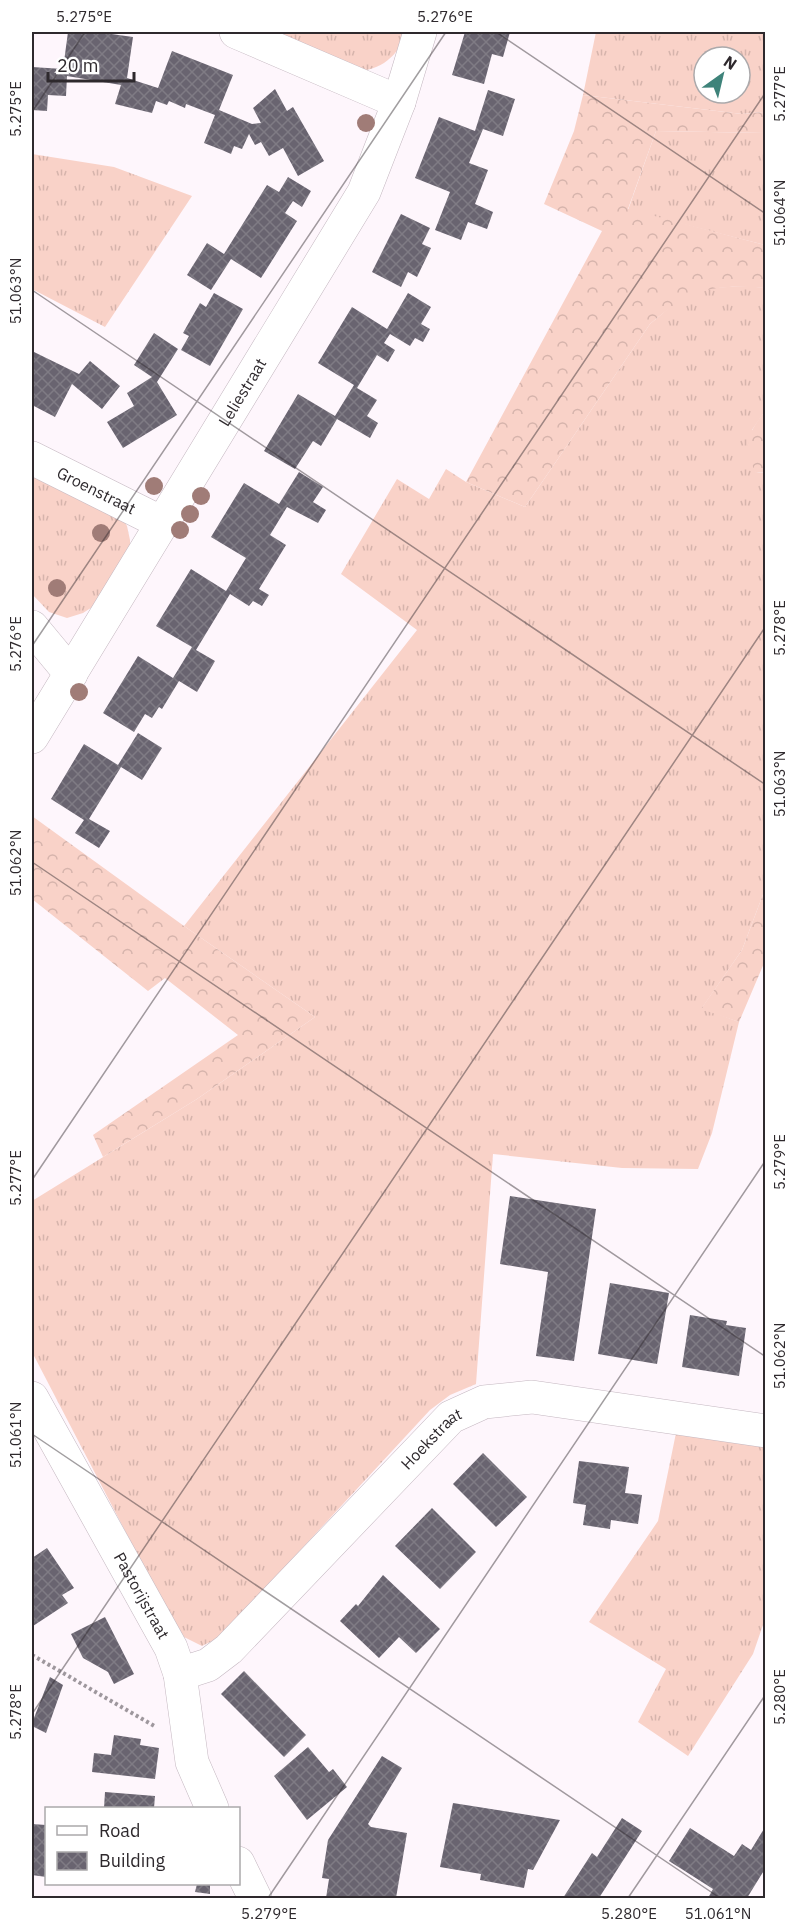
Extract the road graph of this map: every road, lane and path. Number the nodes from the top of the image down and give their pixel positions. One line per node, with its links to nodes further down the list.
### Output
1 (236, 32): 3 (street)
2 (420, 32): 3 (street, Leliestraat)
3 (399, 102): 5 (street, Leliestraat)
4 (32, 458): 5 (street, Groenstraat)
5 (162, 523): 7 (street, Leliestraat)
6 (32, 627): 7 (street)
7 (71, 674): 8 (street, Leliestraat)
8 (32, 737)
9 (32, 1398): 12 (street, Pastorijstraat)
10 (765, 1431): 12 (street, Hoekstraat)
11 (32, 1655): 13 (path)
12 (180, 1674): 13 (street, Pastorijstraat)
13 (186, 1733): 14 (street, Pastorijstraat)
14 (211, 1807)
15 (240, 1867): 16 (street)
16 (255, 1899)

